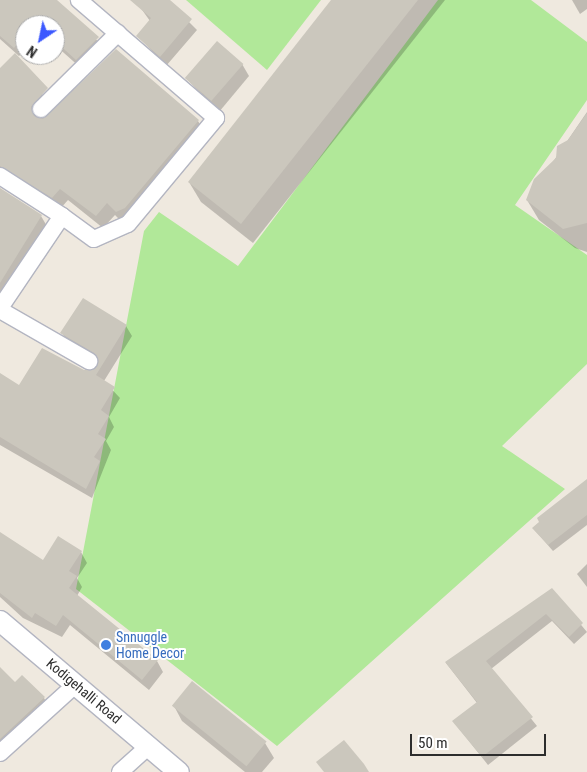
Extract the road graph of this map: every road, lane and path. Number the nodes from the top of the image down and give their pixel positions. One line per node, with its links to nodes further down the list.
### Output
1 (79, 0): 2 (street)
2 (118, 33): 3 (street); 5 (street)
3 (41, 109)
4 (0, 176): 5 (street)
5 (62, 216): 6 (street)
6 (0, 309): 7 (street)
7 (89, 360)
8 (0, 623): 9 (street, Kodigehalli Road)
9 (76, 684): 10 (street, Kodigehalli Road); 11 (street)
10 (149, 746): 12 (street); 13 (street, Kodigehalli Road)
11 (0, 753)
12 (120, 772)
13 (179, 772)

